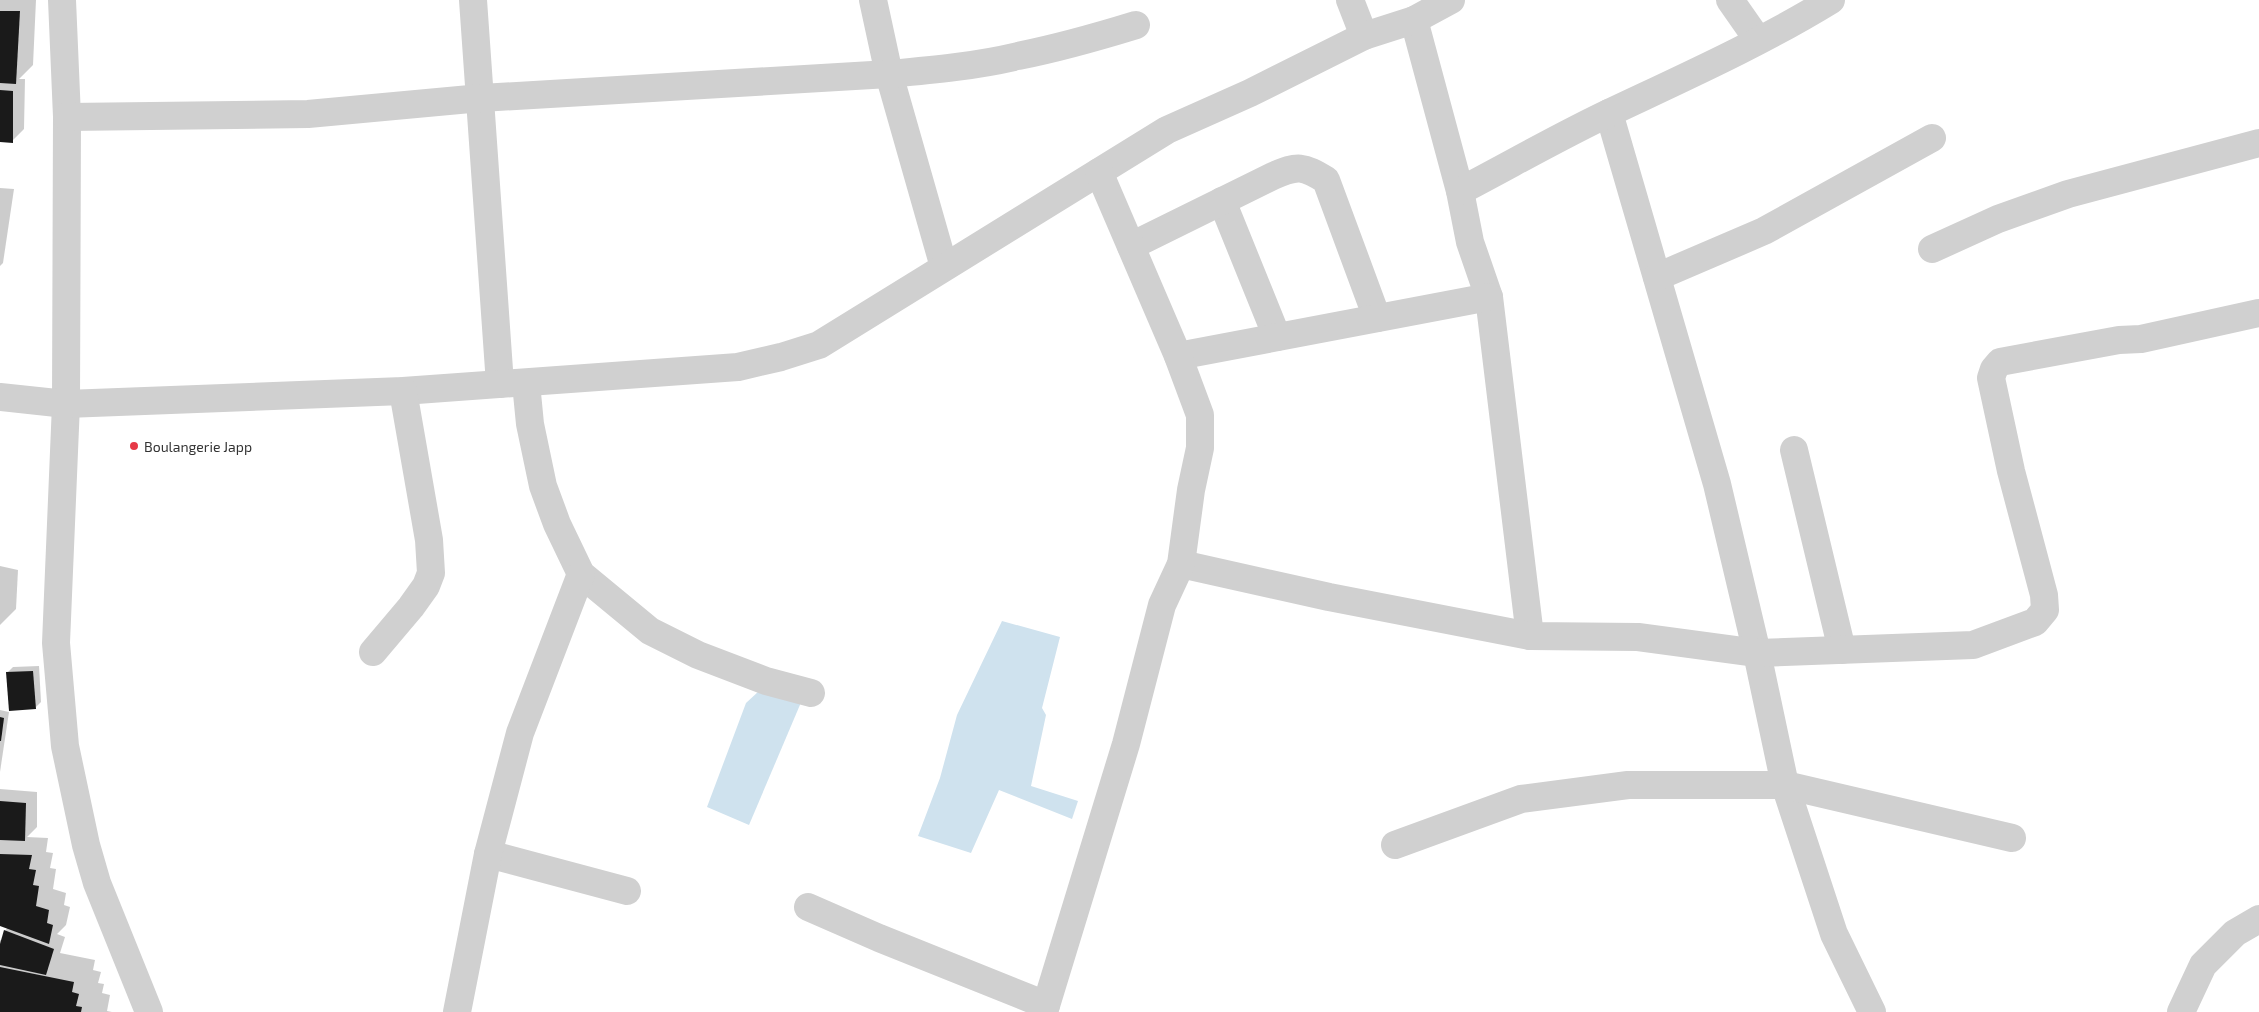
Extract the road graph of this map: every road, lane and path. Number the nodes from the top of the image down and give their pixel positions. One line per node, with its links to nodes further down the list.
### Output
1 (62, 0): 15 (street)
2 (473, 0): 13 (street)
3 (873, 0): 12 (street)
4 (1350, 0): 10 (street)
5 (1451, 0): 8 (street)
6 (1730, 0): 11 (street)
7 (1831, 0): 11 (street)
8 (1414, 20): 10 (street); 19 (street)
9 (1136, 25): 12 (street)
10 (1364, 36): 18 (street)
11 (1758, 40): 14 (street)
12 (889, 74): 13 (street); 23 (street)
13 (481, 98): 15 (street); 30 (street)
14 (1609, 112): 19 (street); 24 (street)
15 (67, 117): 33 (street)
16 (1932, 138): 24 (street)
17 (2259, 143): 22 (street)
18 (1099, 172): 21 (street); 23 (street)
19 (1460, 191): 25 (street)
20 (1222, 201): 21 (street); 27 (street); 28 (street)
21 (1131, 246): 29 (street)
22 (1932, 249)
23 (944, 267): 30 (street)
24 (1658, 277): 40 (street)
25 (1489, 297): 27 (street); 37 (street)
26 (2259, 313): 38 (street)
27 (1377, 318): 28 (street)
28 (1277, 337): 29 (street)
29 (1178, 356): 35 (street)
30 (513, 384): 31 (street); 36 (street)
31 (403, 391): 33 (street); 39 (street)
32 (0, 397): 33 (street)
33 (66, 404): 50 (street)
34 (1794, 450): 38 (street)
35 (1181, 564): 37 (street); 49 (street)
36 (582, 574): 41 (street); 45 (street)
37 (1530, 636): 40 (street)
38 (1842, 650): 40 (street)
39 (373, 652)
40 (1757, 653): 42 (street)
41 (811, 694)
42 (1785, 785): 43 (street); 44 (street); 52 (street)
43 (2012, 838)
44 (1395, 845)
45 (488, 854): 46 (street); 51 (street)
46 (628, 891)
47 (808, 907): 49 (street)
48 (2259, 919): 53 (street)
49 (1045, 1008)
50 (149, 1012)
51 (457, 1012)
52 (1872, 1012)
53 (2181, 1012)

